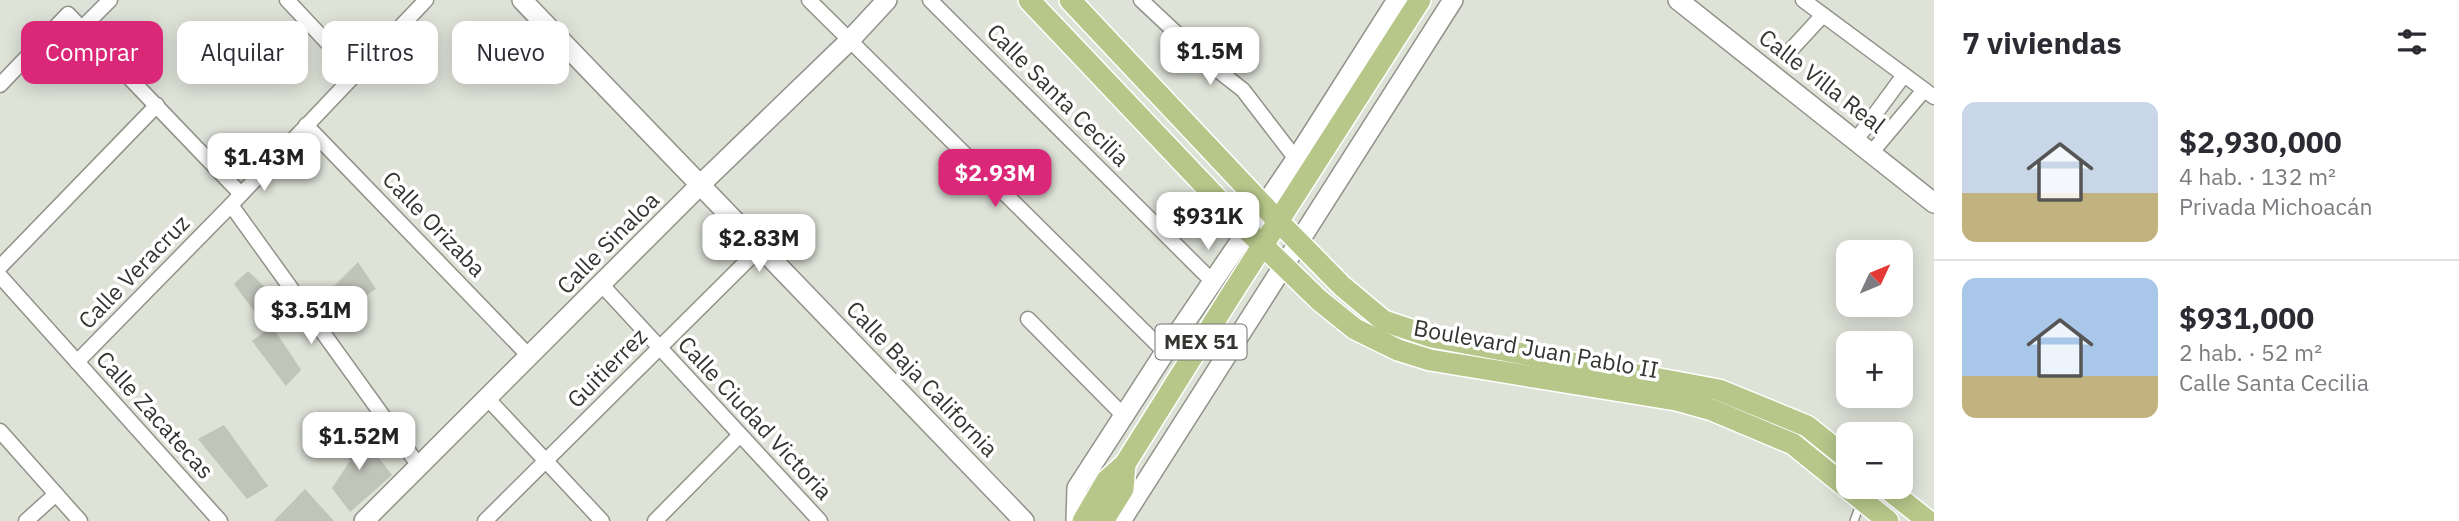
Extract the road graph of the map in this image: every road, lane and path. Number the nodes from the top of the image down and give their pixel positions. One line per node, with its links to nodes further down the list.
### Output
1 (110, 0): 19 (street)
2 (287, 0): 21 (street)
3 (426, 0): 20 (street, Calle Veracruz)
4 (522, 0): 35 (street, Calle Baja California)
5 (809, 0): 22 (street)
6 (887, 0): 22 (street, Calle Sinaloa)
7 (930, 0): 47 (street, Calle Santa Cecilia)
8 (1029, 0): 40 (main road, Boulevard Juan Pablo II)
9 (1070, 0): 38 (main road, Boulevard Juan Pablo II)
10 (1141, 0): 34 (street)
11 (1397, 0): 34 (street)
12 (1420, 0): 39 (main road, MEX 51)
13 (1453, 0): 41 (street)
14 (1678, 0): 32 (street, Calle Villa Real)
15 (1803, 0): 16 (street)
16 (1823, 15): 23 (street); 25 (street)
17 (61, 21): 18 (street)
18 (76, 21)
19 (89, 21)
20 (406, 21)
21 (322, 37)
22 (849, 41): 35 (street, Calle Sinaloa); 51 (street)
23 (1787, 54)
24 (21, 63): 28 (street)
25 (1904, 75): 29 (street); 32 (street)
26 (137, 84): 30 (street)
27 (345, 84): 31 (street, Calle Veracruz)
28 (0, 85)
29 (1929, 93): 33 (street)
30 (157, 105): 36 (street); 44 (street)
31 (306, 125): 36 (street, Calle Veracruz); 52 (street, Calle Orizaba)
32 (1856, 140): 33 (street, Calle Villa Real)
33 (1872, 152): 37 (street, Calle Villa Real)
34 (1296, 159): 38 (street)
35 (701, 184): 43 (street, Calle Baja California); 48 (street, Calle Sinaloa)
36 (235, 199): 53 (street, Calle Veracruz); 61 (street)
37 (1934, 203)
38 (1264, 206): 39 (main road, Boulevard Juan Pablo II); 40 (street)
39 (1279, 222): 41 (main road, Boulevard Juan Pablo II); 42 (main road, MEX 51)
40 (1247, 230): 42 (main road, Boulevard Juan Pablo II); 47 (street)
41 (1298, 242): 45 (street); 58 (main road, Boulevard Juan Pablo II)
42 (1263, 245): 45 (main road, Boulevard Juan Pablo II); 60 (main road, MEX 51)
43 (761, 247): 50 (street, Guitierrez); 74 (street, Calle Baja California)
44 (0, 267)
45 (1284, 267): 62 (main road, Boulevard Juan Pablo II); 78 (street)
46 (0, 276): 53 (street, Calle Zacatecas)
47 (1212, 281): 51 (street)
48 (601, 284): 50 (street, Calle Ciudad Victoria); 52 (street, Calle Sinaloa)
49 (1028, 319): 55 (street)
50 (660, 348): 57 (street, Calle Ciudad Victoria); 59 (street, Guitierrez)
51 (1165, 352): 55 (street)
52 (529, 356): 54 (street, Calle Sinaloa)
53 (77, 362): 69 (street, Calle Zacatecas)
54 (488, 398): 59 (street); 61 (street, Calle Sinaloa)
55 (1123, 415): 75 (street)
56 (0, 431): 63 (street)
57 (740, 435): 72 (street); 73 (street, Calle Ciudad Victoria)
58 (1836, 449)
59 (546, 460): 70 (street, Guitierrez); 71 (street)
60 (1125, 464): 76 (main road, MEX 51); 77 (main road, MEX 51)
61 (419, 466): 66 (street, Calle Sinaloa)
62 (1836, 479)
63 (56, 494): 67 (street); 68 (street)
64 (1861, 499): 79 (lane); 80 (main road, Boulevard Juan Pablo II)
65 (1900, 499): 81 (main road)
66 (370, 519)
67 (26, 521)
68 (80, 521)
69 (220, 521)
70 (485, 521)
71 (602, 521)
72 (655, 521)
73 (820, 521)
74 (1024, 521)
75 (1076, 521)
76 (1083, 521)
77 (1103, 521)
78 (1121, 521)
79 (1854, 521)
80 (1888, 521)
81 (1928, 521)

